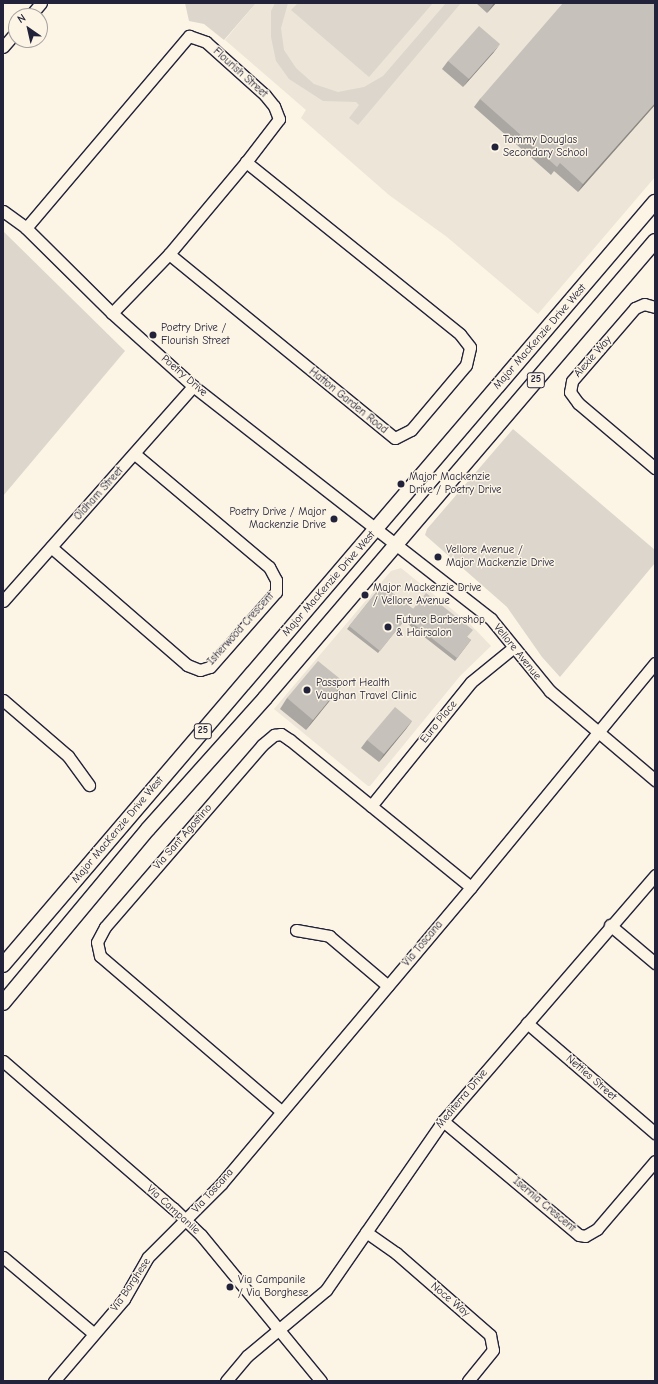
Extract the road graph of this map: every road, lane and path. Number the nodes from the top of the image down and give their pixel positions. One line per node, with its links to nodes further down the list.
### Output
1 (246, 162): 4 (street, Flourish Street); 6 (street, Flourish Street); 6 (street, Hatton Garden Road)
2 (655, 202): 12 (main road, Major MacKenzie Drive West / 25)
3 (3, 211): 4 (street, Poetry Drive)
4 (26, 228): 8 (street, Poetry Drive)
5 (655, 241): 13 (main road, Major MacKenzie Drive West / 25)
6 (169, 254): 8 (street, Flourish Street)
7 (655, 307): 11 (street, Alexie Way)
8 (112, 313): 9 (street, Poetry Drive)
9 (193, 386): 10 (street, Oldham Street); 12 (street, Poetry Drive)
10 (135, 454): 14 (street, Oldham Street); 14 (street, Isherwood Crescent)
11 (655, 468)
12 (376, 528): 13 (street, Vellore Avenue); 28 (main road, Major MacKenzie Drive West / 25)
13 (396, 544): 16 (street, Vellore Avenue); 30 (main road, Major MacKenzie Drive West / 25)
14 (51, 547): 15 (street, Oldham Street)
15 (3, 601)
16 (514, 647): 19 (street, Vellore Avenue); 22 (street, Euro Place)
17 (655, 663): 19 (street, Via Toscana)
18 (3, 700): 21 (street)
19 (598, 733): 20 (street, Vellore Avenue); 24 (street, Via Toscana)
20 (655, 780)
21 (89, 785)
22 (371, 806): 24 (street, Via Sant Agostino); 33 (street, Via Sant Agostino)
23 (655, 874): 25 (street, Mediterra Drive)
24 (471, 888): 29 (street, Via Toscana)
25 (610, 925): 27 (street); 31 (street, Mediterra Drive)
26 (296, 930): 29 (street)
27 (655, 963)
28 (3, 965)
29 (388, 986): 33 (street, Via Toscana)
30 (3, 1003)
31 (527, 1023): 34 (street, Mediterra Drive); 35 (street, Nettles Street)
32 (3, 1061): 37 (street, Via Campanile)
33 (281, 1111): 37 (street, Via Toscana)
34 (443, 1120): 36 (street, Isernia Crescent); 38 (street, Mediterra Drive)
35 (655, 1133)
36 (655, 1161)
37 (186, 1220): 40 (street, Via Campanile); 41 (street, Via Borghese)
38 (366, 1232): 40 (street, Mediterra Drive); 45 (street, Noce Way)
39 (3, 1256): 41 (street)
40 (280, 1330): 43 (street, Mediterra Drive); 44 (street, Via Campanile)
41 (94, 1334): 42 (street, Via Borghese)
42 (54, 1381)
43 (226, 1381)
44 (321, 1381)
45 (468, 1381)

